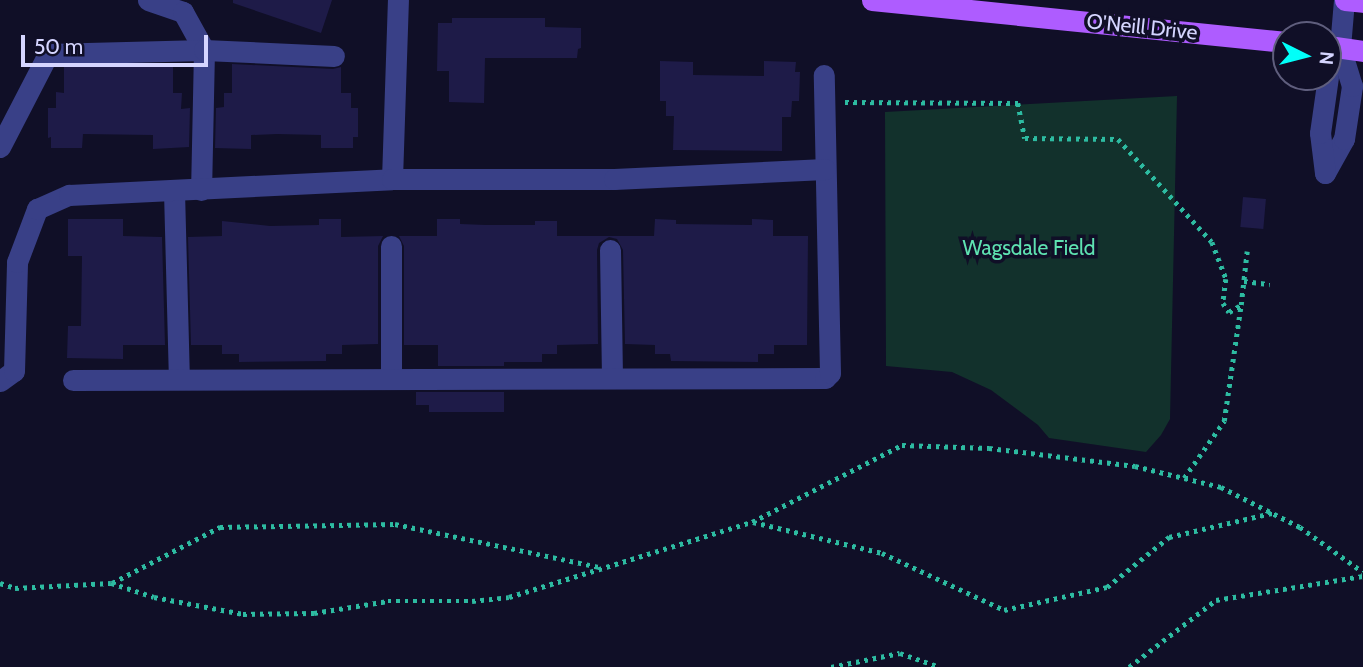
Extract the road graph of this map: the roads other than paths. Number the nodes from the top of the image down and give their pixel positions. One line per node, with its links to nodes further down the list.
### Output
1 (148, 0): 9 (street)
2 (398, 0): 17 (street)
3 (872, 0): 7 (main road, O'Neill Drive)
4 (1345, 0): 5 (main road); 6 (street)
5 (1363, 2)
6 (1340, 21)
7 (1272, 41)
8 (1342, 48): 10 (main road)
9 (204, 50): 11 (street); 15 (street); 18 (street)
10 (1363, 51)
11 (334, 56)
12 (1342, 64): 14 (street)
13 (824, 75): 16 (street)
14 (1326, 91)
15 (0, 147)
16 (825, 169): 17 (street); 24 (street)
17 (392, 179): 18 (street)
18 (201, 190): 19 (street)
19 (174, 191): 22 (street); 26 (street)
20 (391, 246): 23 (street)
21 (610, 250): 24 (street)
22 (179, 378): 23 (street); 25 (street)
23 (391, 378): 24 (street)
24 (612, 378)
25 (73, 380)
26 (0, 381)

